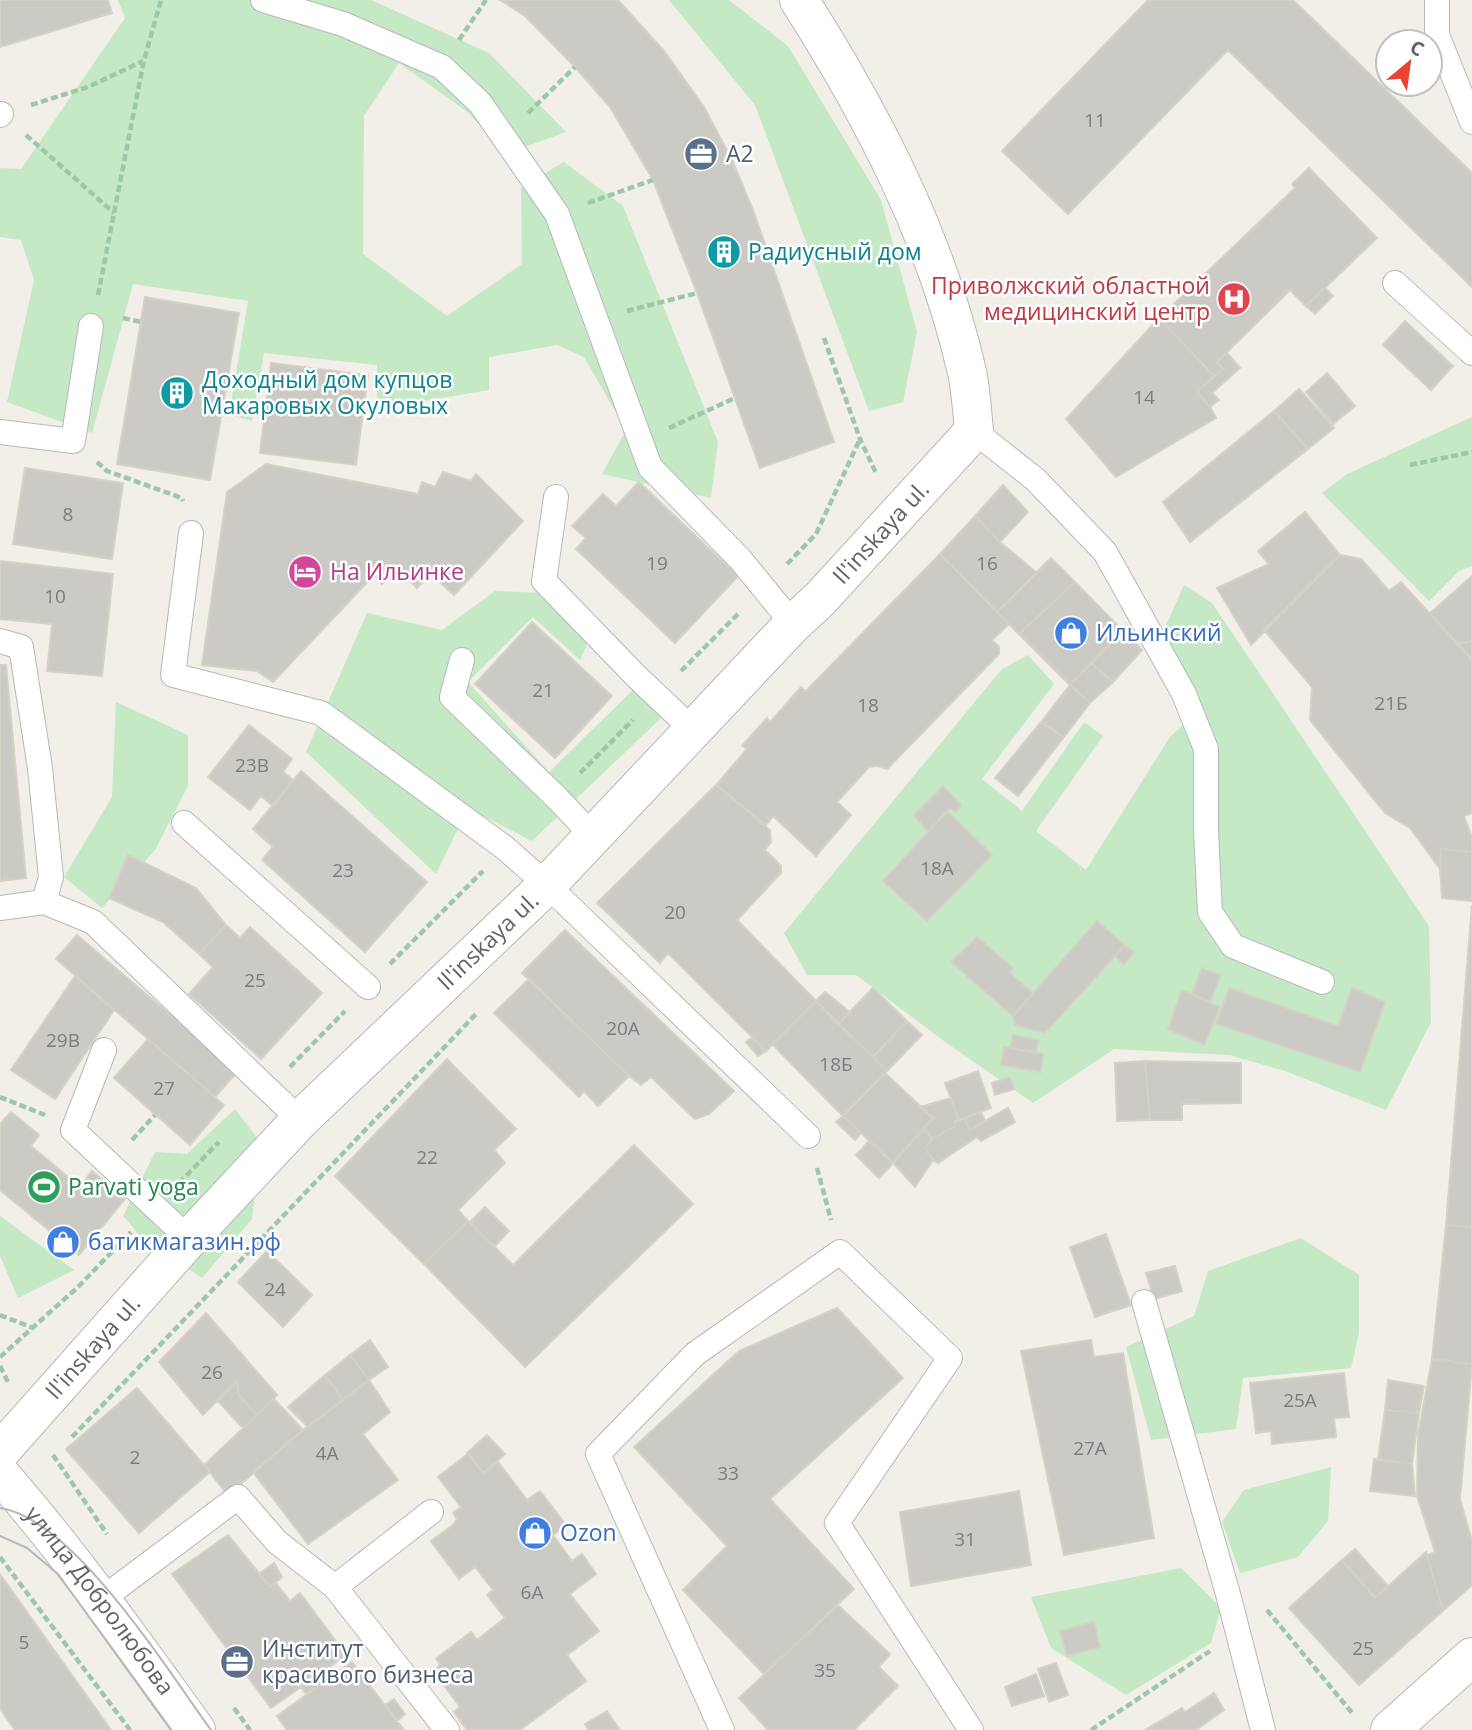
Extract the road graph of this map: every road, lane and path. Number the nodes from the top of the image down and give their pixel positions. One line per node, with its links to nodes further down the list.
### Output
1 (161, 0): 6 (path)
2 (263, 0): 7 (lane)
3 (486, 0): 7 (path)
4 (799, 0): 22 (street)
5 (1437, 0): 10 (lane)
6 (144, 61): 9 (path); 13 (path)
7 (442, 67): 11 (lane)
8 (575, 67): 11 (path)
9 (1, 115): 13 (path)
10 (1472, 122)
11 (505, 136): 14 (lane)
12 (653, 180): 14 (path)
13 (114, 214): 18 (path)
14 (557, 214): 17 (lane)
15 (1395, 284): 20 (lane)
16 (697, 293): 17 (path)
17 (595, 320): 26 (lane)
18 (91, 327): 25 (lane)
19 (824, 338): 24 (path)
20 (1472, 353)
21 (735, 398): 26 (path)
22 (974, 431): 33 (street, Il'inskaya ul.); 42 (lane)
23 (1, 437): 25 (lane)
24 (860, 439): 29 (path); 32 (path)
25 (73, 441): 31 (path)
26 (640, 442): 33 (lane)
27 (1472, 452): 28 (path)
28 (1410, 465)
29 (876, 473)
30 (556, 497): 36 (lane)
31 (191, 533): 39 (lane)
32 (816, 534)
33 (793, 624): 36 (street, Il'inskaya ul.)
34 (0, 642): 40 (lane)
35 (462, 660): 38 (lane)
36 (693, 730): 38 (street, Il'inskaya ul.)
37 (184, 823): 43 (lane)
38 (593, 836): 39 (street, Il'inskaya ul.)
39 (547, 885): 47 (street, Il'inskaya ul.); 48 (lane)
40 (44, 902): 41 (lane); 47 (lane)
41 (0, 908)
42 (1322, 982)
43 (368, 987)
44 (104, 1050): 49 (lane)
45 (0, 1097): 46 (path)
46 (50, 1117)
47 (300, 1120): 49 (street, Il'inskaya ul.)
48 (808, 1136): 50 (path)
49 (189, 1239): 54 (street, Il'inskaya ul.)
50 (840, 1252): 67 (lane); 68 (lane)
51 (1144, 1302): 61 (lane)
52 (0, 1315): 53 (path)
53 (33, 1328)
54 (0, 1452)
55 (0, 1474): 59 (street, улица Добролюбова)
56 (431, 1512): 58 (lane)
57 (0, 1557): 64 (path)
58 (335, 1587): 59 (lane); 66 (lane)
59 (102, 1600): 65 (street, улица Добролюбова)
60 (1271, 1612): 63 (path)
61 (1238, 1633): 69 (path); 70 (lane)
62 (1472, 1657): 63 (street)
63 (1373, 1725)
64 (130, 1730)
65 (196, 1730)
66 (447, 1730)
67 (722, 1730)
68 (971, 1730)
69 (1091, 1730)
70 (1263, 1730)

